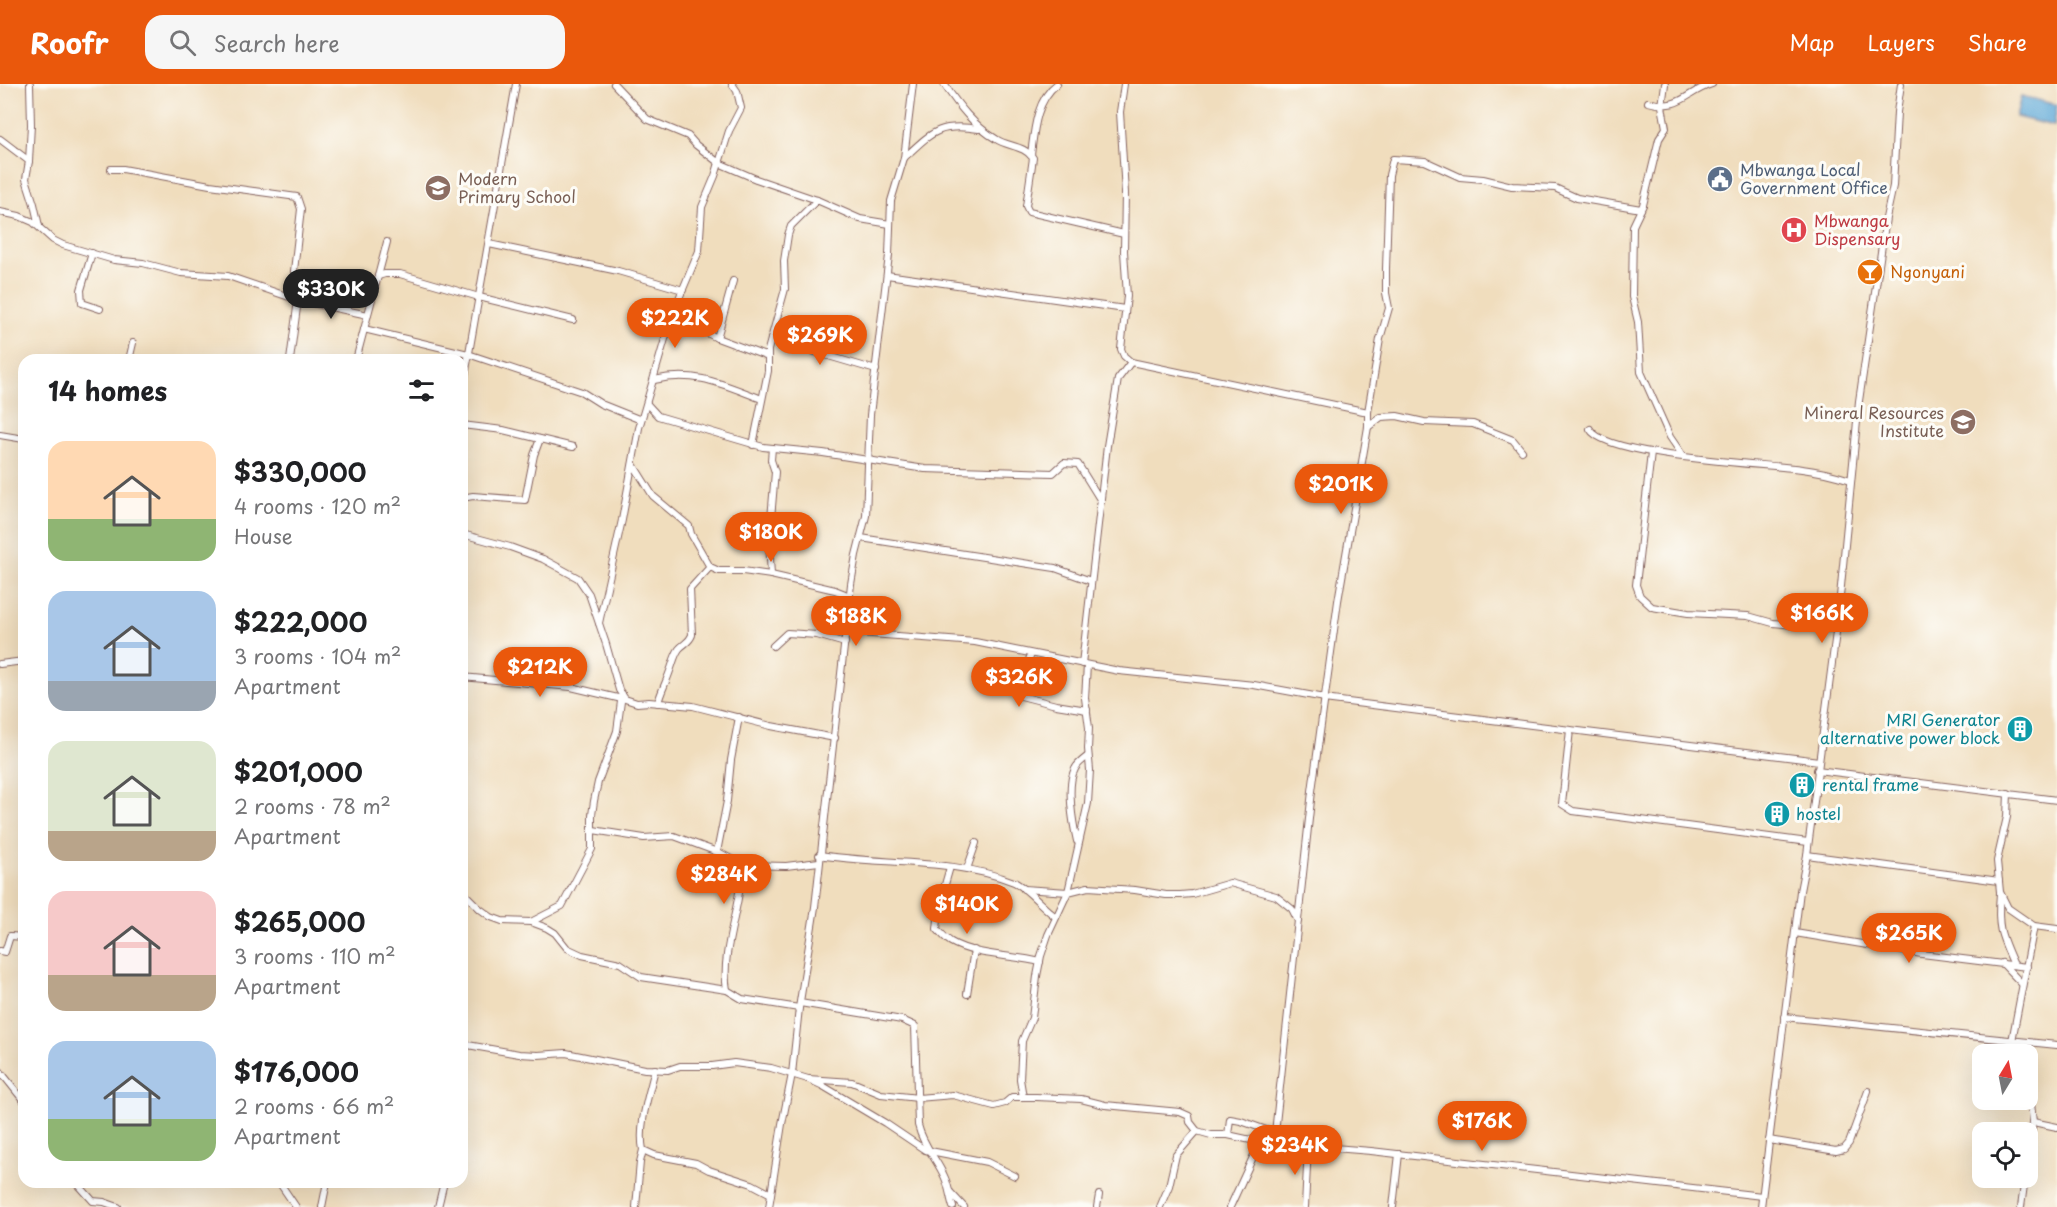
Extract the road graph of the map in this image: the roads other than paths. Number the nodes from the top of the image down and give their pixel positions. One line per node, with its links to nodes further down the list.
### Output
1 (30, 84): 18 (street)
2 (516, 84): 28 (street)
3 (614, 84): 19 (street)
4 (732, 84): 19 (street)
5 (913, 84): 17 (street)
6 (944, 84): 14 (street)
7 (1057, 84): 16 (street)
8 (1124, 84): 26 (street)
9 (1665, 84): 13 (street)
10 (1712, 84): 13 (street)
11 (1900, 84): 71 (street)
12 (1648, 102): 13 (street)
13 (1662, 106): 22 (street)
14 (981, 129): 16 (street); 17 (street)
15 (0, 139): 18 (street)
16 (1031, 155): 26 (street)
17 (904, 158): 24 (street)
18 (29, 161): 25 (street)
19 (719, 163): 21 (street); 33 (street)
20 (111, 169): 35 (street)
21 (817, 200): 24 (street); 43 (street)
22 (1641, 209): 55 (street); 68 (street)
23 (0, 212): 25 (street)
24 (890, 224): 30 (street)
25 (39, 226): 29 (street)
26 (1124, 234): 37 (street)
27 (387, 242): 31 (street)
28 (489, 244): 33 (street); 34 (street)
29 (92, 253): 35 (street); 36 (street)
30 (887, 275): 37 (street); 51 (street)
31 (378, 276): 34 (street); 38 (street)
32 (733, 281): 42 (street)
33 (683, 290): 39 (street)
34 (479, 297): 40 (street); 48 (street)
35 (298, 300): 38 (street); 46 (street)
36 (100, 309)
37 (1125, 309): 50 (street)
38 (368, 315): 41 (street)
39 (672, 315): 42 (street); 52 (street)
40 (573, 320)
41 (364, 329): 47 (street); 48 (street)
42 (717, 338): 49 (street)
43 (771, 339): 49 (street); 51 (street)
44 (133, 343): 45 (street)
45 (130, 354)
46 (291, 354)
47 (358, 354)
48 (468, 354): 56 (street)
49 (768, 357): 53 (street)
50 (1131, 362): 55 (street); 73 (street)
51 (876, 370): 69 (street)
52 (654, 380): 53 (street); 54 (street)
53 (762, 399): 63 (street)
54 (647, 404): 56 (street); 63 (street)
55 (1368, 412): 58 (street)
56 (641, 420): 70 (street)
57 (468, 426): 62 (street)
58 (1368, 427): 66 (street); 91 (street)
59 (1590, 429): 67 (street)
60 (0, 435): 61 (street)
61 (18, 438)
62 (540, 439): 64 (street); 72 (street)
63 (753, 446): 65 (street)
64 (573, 447)
65 (772, 448): 69 (street); 77 (street)
66 (1522, 451)
67 (1651, 453): 68 (street); 81 (street)
68 (1683, 456): 71 (street)
69 (866, 461): 73 (street); 75 (street)
70 (632, 463): 76 (street); 80 (street)
71 (1851, 480): 81 (street)
72 (468, 497)
73 (1101, 501): 78 (street)
74 (468, 536): 80 (street)
75 (861, 538): 78 (street); 79 (street)
76 (710, 567): 77 (street); 92 (street)
77 (771, 575): 79 (street)
78 (1091, 581): 88 (street)
79 (850, 596): 82 (street)
80 (599, 623): 90 (street)
81 (1836, 630): 98 (street)
82 (846, 632): 83 (street); 85 (street)
83 (845, 643): 84 (street); 96 (street)
84 (773, 646)
85 (1030, 654): 88 (street); 93 (street)
86 (18, 662): 87 (street)
87 (0, 664)
88 (1084, 664): 91 (street); 93 (street)
89 (468, 678): 90 (street)
90 (622, 696): 92 (street); 104 (street)
91 (1325, 699): 95 (street); 121 (street)
92 (658, 703): 94 (street)
93 (1087, 710): 97 (street)
94 (739, 717): 96 (street); 108 (street)
95 (1570, 730): 98 (street); 105 (street)
96 (835, 738): 110 (street)
97 (1088, 756): 99 (street); 100 (street)
98 (1819, 761): 101 (street)
99 (1075, 769): 100 (street); 107 (street)
100 (1090, 770): 107 (street)
101 (1817, 770): 102 (street); 105 (street)
102 (2008, 793): 103 (street); 114 (street)
103 (2057, 800)
104 (593, 830): 108 (street); 120 (street)
105 (1808, 842): 109 (street)
106 (976, 843): 113 (street)
107 (1077, 845): 116 (street)
108 (717, 852): 111 (street)
109 (1807, 855): 114 (street); 124 (street)
110 (819, 858): 111 (street); 112 (street); 135 (street)
111 (742, 865): 133 (street)
112 (950, 867): 113 (street); 126 (street)
113 (967, 869): 115 (street)
114 (1999, 881): 117 (street)
115 (1024, 889): 116 (street); 119 (street)
116 (1068, 892): 119 (street); 121 (street)
117 (2000, 892): 122 (street); 130 (street)
118 (468, 897): 120 (street)
119 (1056, 917): 128 (street)
120 (531, 922): 133 (street)
121 (1298, 922): 154 (street)
122 (2034, 926): 123 (street); 131 (street)
123 (2057, 929)
124 (1795, 933): 129 (street); 136 (street)
125 (18, 937): 127 (street)
126 (974, 950): 128 (street); 134 (street)
127 (0, 951)
128 (1040, 962): 147 (street)
129 (2002, 963): 130 (street); 132 (street)
130 (2014, 965): 131 (street)
131 (2027, 967): 132 (street)
132 (2022, 984): 137 (street)
133 (727, 990): 135 (street)
134 (967, 994)
135 (800, 1006): 143 (street); 148 (street)
136 (1784, 1017): 137 (street); 156 (street)
137 (2014, 1041): 138 (street); 140 (street)
138 (2015, 1044)
139 (468, 1045): 141 (street)
140 (2057, 1045)
141 (655, 1069): 143 (street); 160 (street)
142 (0, 1071): 146 (street)
143 (792, 1074): 144 (street); 170 (street)
144 (807, 1079): 148 (street); 161 (street)
145 (1868, 1091): 156 (street)
146 (18, 1094)
147 (1023, 1097): 148 (street); 153 (street)
148 (918, 1098): 161 (street)
149 (2031, 1110): 150 (street)
150 (2032, 1122)
151 (2038, 1123): 152 (street)
152 (2057, 1127)
153 (1197, 1131): 155 (street); 182 (street)
154 (1275, 1133): 155 (street); 158 (street)
155 (1228, 1135): 157 (street)
156 (1769, 1140): 172 (street)
157 (1260, 1142): 158 (street); 183 (street)
158 (1274, 1142): 159 (street)
159 (1308, 1146): 162 (street); 184 (street)
160 (643, 1150): 170 (street); 177 (street)
161 (928, 1151): 163 (street); 169 (street)
162 (1399, 1154): 172 (street); 185 (street)
163 (1015, 1176)
164 (81, 1188): 173 (street)
165 (283, 1188): 174 (street)
166 (326, 1188): 175 (street)
167 (443, 1188): 176 (street)
168 (2024, 1188): 187 (street)
169 (948, 1191): 179 (street); 180 (street)
170 (771, 1194): 178 (street)
171 (1099, 1196): 181 (street)
172 (1762, 1196): 186 (street)
173 (118, 1207)
174 (296, 1207)
175 (322, 1207)
176 (438, 1207)
177 (636, 1207)
178 (769, 1207)
179 (953, 1207)
180 (964, 1207)
181 (1097, 1207)
182 (1160, 1207)
183 (1230, 1207)
184 (1305, 1207)
185 (1393, 1207)
186 (1761, 1207)
187 (2021, 1207)

